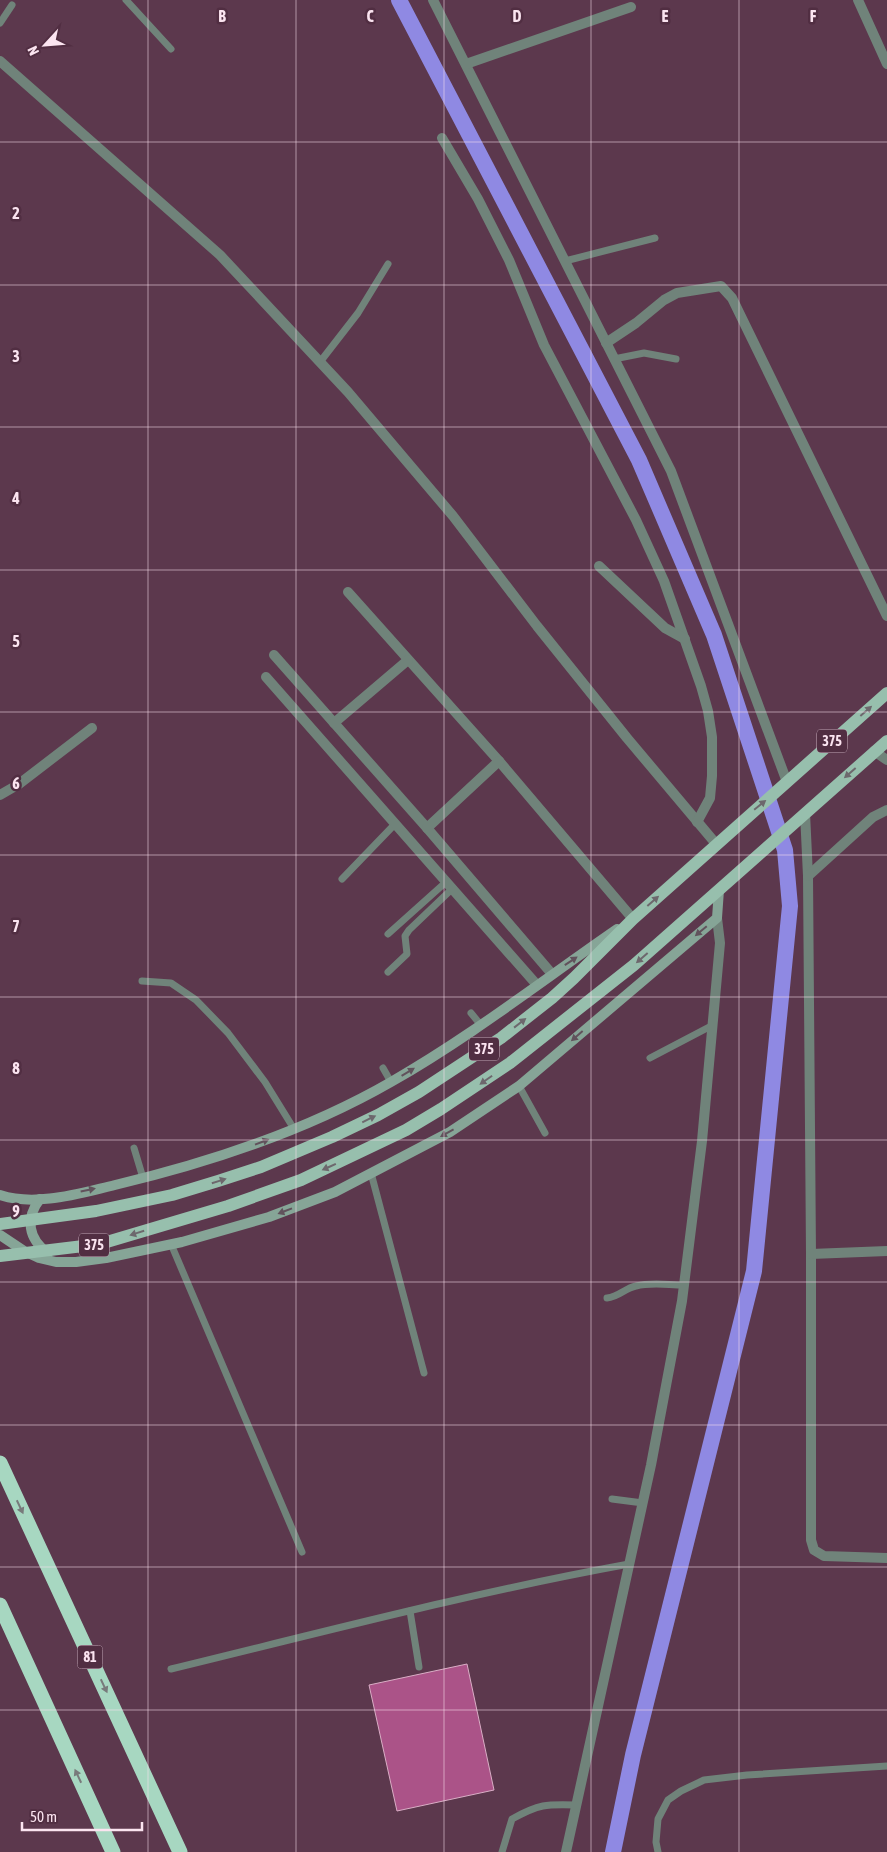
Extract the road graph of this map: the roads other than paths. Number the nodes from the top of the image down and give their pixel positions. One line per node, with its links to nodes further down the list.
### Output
1 (126, 0): 7 (lane)
2 (433, 0): 10 (street)
3 (858, 0): 8 (street)
4 (12, 5): 6 (lane)
5 (631, 7): 10 (street)
6 (0, 23)
7 (171, 49)
8 (885, 54): 11 (street)
9 (0, 61): 19 (street)
10 (466, 64): 14 (street)
11 (887, 64)
12 (442, 138): 23 (street)
13 (655, 238): 14 (lane)
14 (565, 261): 16 (street)
15 (388, 264): 19 (lane)
16 (606, 343): 17 (street); 22 (street)
17 (614, 359): 18 (lane); 34 (street)
18 (676, 360)
19 (320, 362): 38 (street)
20 (599, 566): 23 (street)
21 (348, 592): 25 (street)
22 (887, 616)
23 (685, 639): 38 (street)
24 (274, 655): 28 (street)
25 (408, 660): 28 (street); 33 (street)
26 (266, 677): 39 (street)
27 (887, 693): 34 (main road, 375, one-way to 27)
28 (334, 723): 40 (street)
29 (92, 728): 35 (street)
30 (887, 741): 31 (main road, 375)
31 (874, 751): 32 (street); 37 (main road, 375, one-way to 37)
32 (887, 760)
33 (499, 761): 40 (street); 47 (street)
34 (783, 786): 41 (main road, 375, one-way to 34)
35 (0, 795)
36 (887, 810): 42 (street)
37 (804, 813): 42 (street); 45 (main road, 375)
38 (697, 822): 41 (street)
39 (395, 824): 43 (lane); 44 (street)
40 (427, 828): 50 (street)
41 (717, 845): 47 (main road, 375, one-way to 41)
42 (808, 876): 71 (street)
43 (342, 879)
44 (450, 885): 48 (lane); 49 (lane); 52 (street)
45 (719, 890): 46 (main road); 72 (main road, 375, one-way to 72)
46 (717, 918): 55 (street); 59 (main road, one-way to 59)
47 (633, 919): 50 (main road, one-way to 47); 67 (main road, 375, one-way to 47)
48 (388, 934)
49 (388, 972)
50 (552, 974): 52 (main road)
51 (142, 981): 60 (lane)
52 (537, 985): 54 (main road)
53 (471, 1013): 54 (lane)
54 (480, 1024): 58 (main road, one-way to 54)
55 (712, 1024): 56 (lane); 74 (street)
56 (650, 1058)
57 (383, 1068): 58 (lane)
58 (391, 1082): 60 (main road)
59 (519, 1086): 61 (lane); 63 (main road, one-way to 63)
60 (294, 1129): 64 (main road, one-way to 60)
61 (545, 1133)
62 (134, 1148): 64 (lane)
63 (371, 1173): 69 (main road, one-way to 69); 76 (lane)
64 (143, 1178): 66 (main road, one-way to 64)
65 (0, 1195): 66 (main road)
66 (40, 1199): 73 (main road)
67 (0, 1224)
68 (0, 1235): 73 (main road)
69 (172, 1244): 73 (main road); 80 (lane)
70 (887, 1251): 71 (street)
71 (811, 1254): 81 (street)
72 (0, 1256)
73 (64, 1263)
74 (684, 1285): 75 (lane); 79 (street)
75 (607, 1298)
76 (424, 1373)
77 (0, 1463): 90 (highway, 81, one-way to 90)
78 (612, 1499): 79 (lane)
79 (643, 1503): 82 (street)
80 (302, 1552)
81 (887, 1558)
82 (629, 1564): 84 (lane); 88 (street)
83 (0, 1605): 89 (highway, one-way to 83)
84 (410, 1611): 85 (lane); 86 (lane)
85 (419, 1667)
86 (170, 1669)
87 (887, 1766): 93 (lane)
88 (576, 1805): 91 (lane); 92 (street)
89 (113, 1852)
90 (180, 1852)
91 (502, 1852)
92 (566, 1852)
93 (658, 1852)

